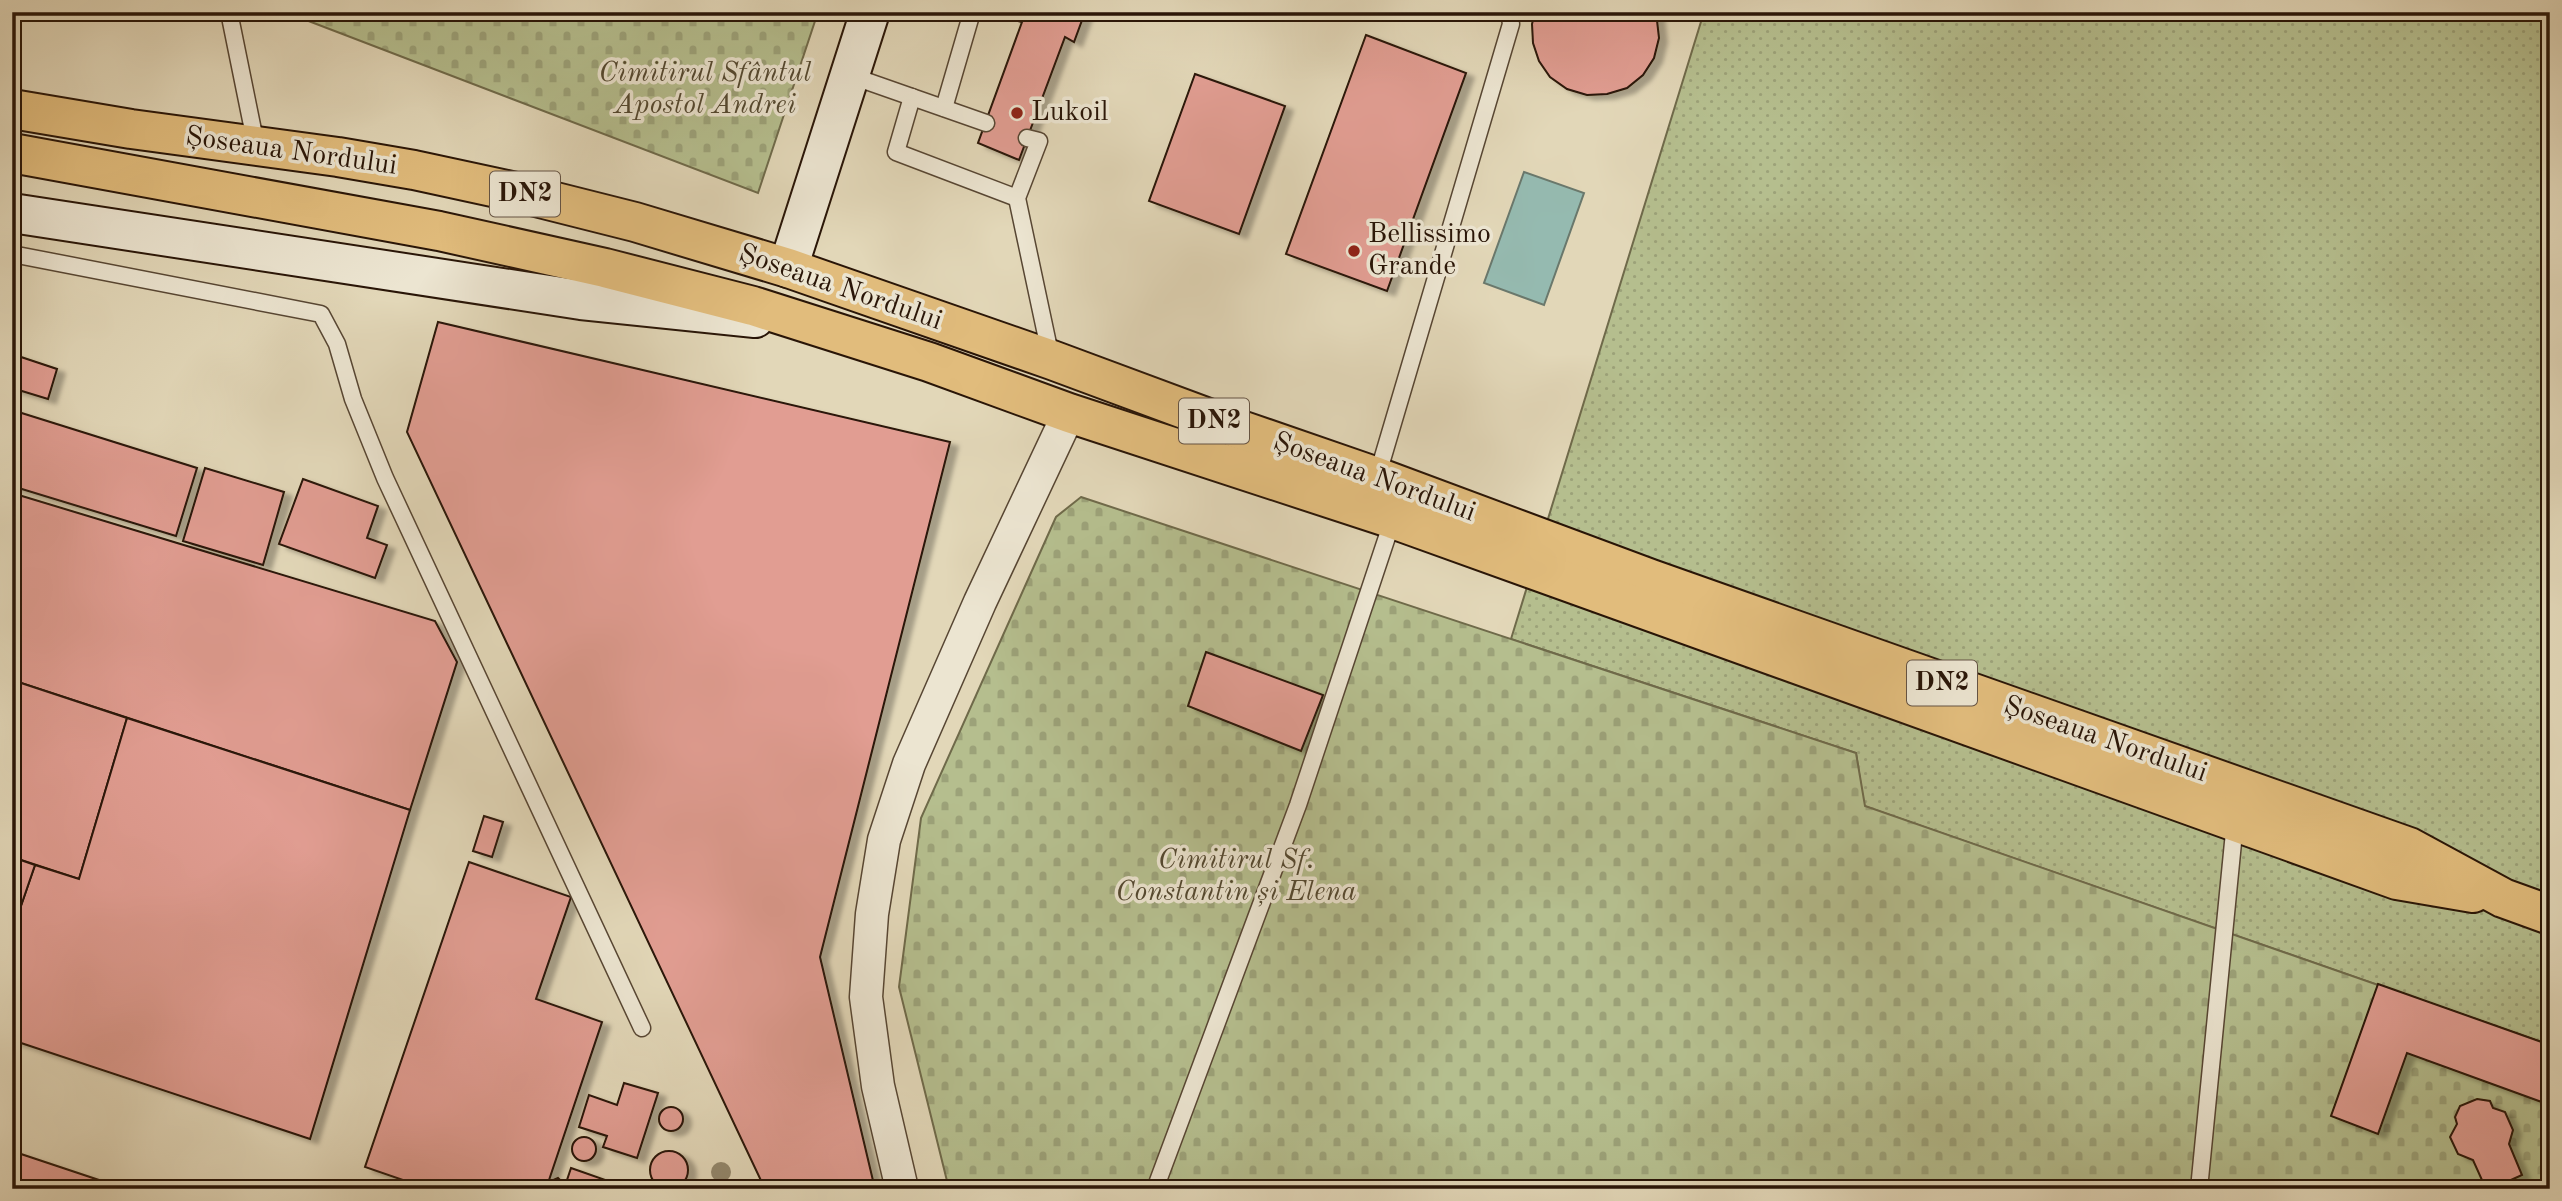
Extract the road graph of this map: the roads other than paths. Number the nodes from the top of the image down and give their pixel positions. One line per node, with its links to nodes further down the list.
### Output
1 (229, 12): 11 (lane)
2 (870, 12): 5 (street)
3 (972, 12): 7 (lane)
4 (1509, 12): 20 (lane)
5 (849, 75): 6 (lane); 16 (street)
6 (912, 97): 7 (lane); 13 (lane)
7 (944, 108): 9 (lane)
8 (12, 109): 11 (main road, Șoseaua Nordului / DN2)
9 (986, 123)
10 (1027, 138): 13 (lane)
11 (256, 145): 16 (main road, Șoseaua Nordului / DN2)
12 (12, 152): 17 (main road, Șoseaua Nordului / DN2)
13 (1017, 198): 18 (lane)
14 (12, 213): 17 (street, Șoseaua Nordului)
15 (12, 254): 25 (lane)
16 (788, 268): 18 (main road, Șoseaua Nordului / DN2)
17 (805, 323): 19 (main road, Șoseaua Nordului / DN2)
18 (1052, 360): 20 (main road, Șoseaua Nordului / DN2)
19 (1069, 413): 21 (main road, Șoseaua Nordului / DN2); 26 (street)
20 (1377, 477): 23 (main road, Șoseaua Nordului / DN2)
21 (1393, 519): 22 (main road, Șoseaua Nordului / DN2); 27 (lane)
22 (2235, 822): 23 (main road, Șoseaua Nordului / DN2); 28 (lane)
23 (2502, 898): 24 (main road, Șoseaua Nordului / DN2)
24 (2550, 915)
25 (642, 1028)
26 (902, 1189)
27 (1155, 1189)
28 (2199, 1189)

